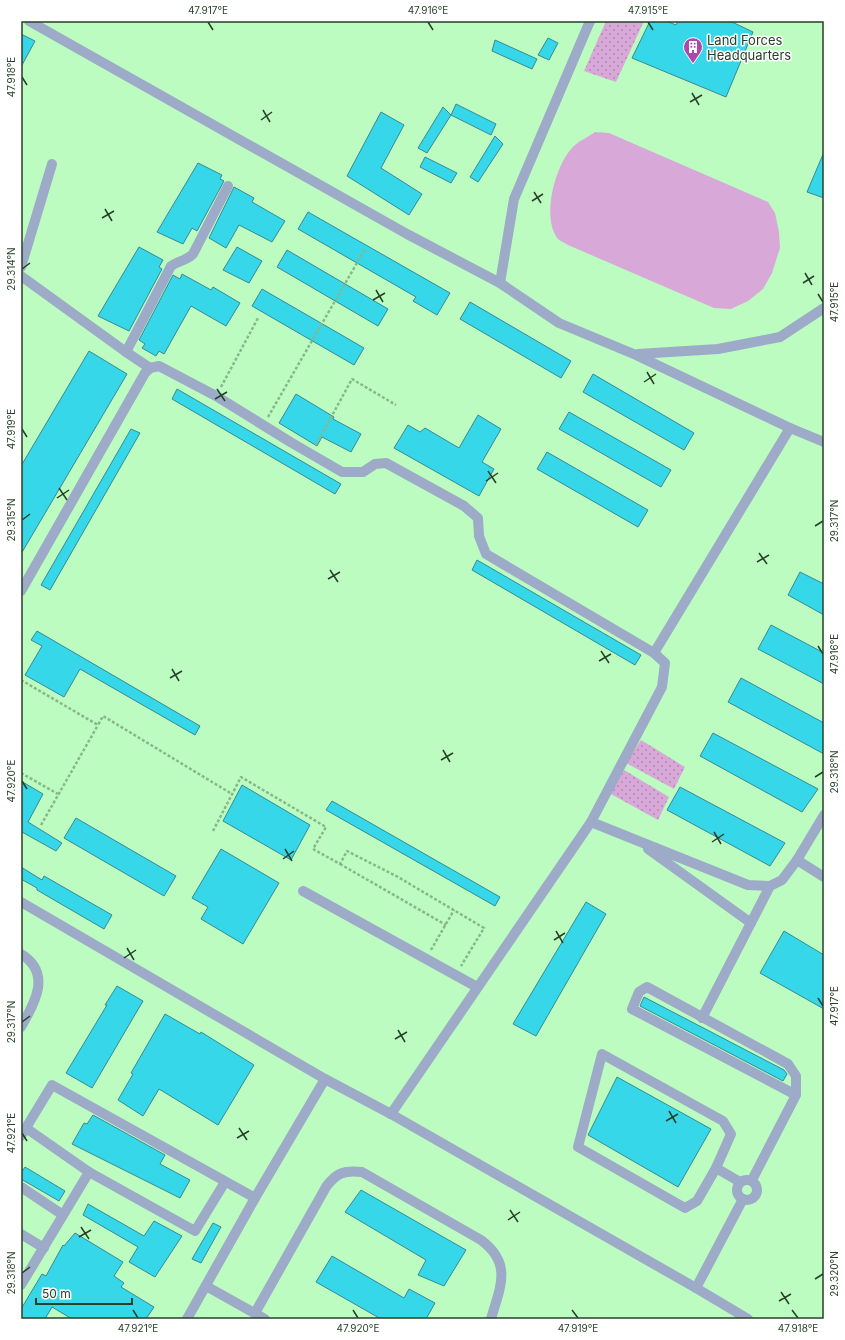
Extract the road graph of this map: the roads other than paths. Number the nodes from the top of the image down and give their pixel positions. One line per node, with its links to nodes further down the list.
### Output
1 (29, 21): 7 (lane)
2 (590, 21): 7 (lane)
3 (52, 164): 5 (lane)
4 (228, 186): 9 (lane)
5 (21, 267)
6 (21, 276): 9 (lane)
7 (500, 283): 10 (lane)
8 (824, 308): 10 (lane)
9 (126, 352): 11 (lane)
10 (636, 355): 12 (lane)
11 (150, 368): 14 (lane); 15 (lane)
12 (790, 428): 13 (lane); 15 (lane)
13 (824, 442)
14 (21, 591)
15 (654, 653): 17 (lane)
16 (824, 815): 19 (lane)
17 (590, 822): 18 (lane); 26 (lane)
18 (635, 840): 21 (lane); 24 (lane)
19 (797, 860): 20 (lane); 21 (lane)
20 (824, 877)
21 (770, 886): 24 (lane)
22 (303, 891): 26 (lane)
23 (21, 902): 29 (lane)
24 (751, 923): 27 (lane)
25 (21, 954): 28 (lane)
26 (478, 988): 31 (lane)
27 (702, 1018): 30 (lane); 30 (lane)
28 (21, 1027)
29 (325, 1079): 31 (lane); 39 (lane)
30 (796, 1095): 35 (lane)
31 (391, 1114): 46 (lane)
32 (23, 1132): 34 (lane); 36 (lane)
33 (716, 1168): 33 (lane); 37 (lane)
34 (90, 1172): 36 (lane); 41 (lane)
35 (752, 1180): 37 (lane); 40 (lane)
36 (225, 1182): 39 (lane)
37 (740, 1182): 40 (lane)
38 (21, 1187): 41 (lane)
39 (255, 1198): 45 (lane)
40 (743, 1199): 46 (lane)
41 (63, 1215): 43 (lane)
42 (21, 1234): 43 (lane)
43 (44, 1248): 44 (lane)
44 (21, 1285)
45 (206, 1286): 47 (lane); 48 (lane)
46 (696, 1288): 51 (lane)
47 (255, 1313): 49 (lane); 50 (lane)
48 (187, 1319)
49 (265, 1319)
50 (491, 1319)
51 (748, 1319)

